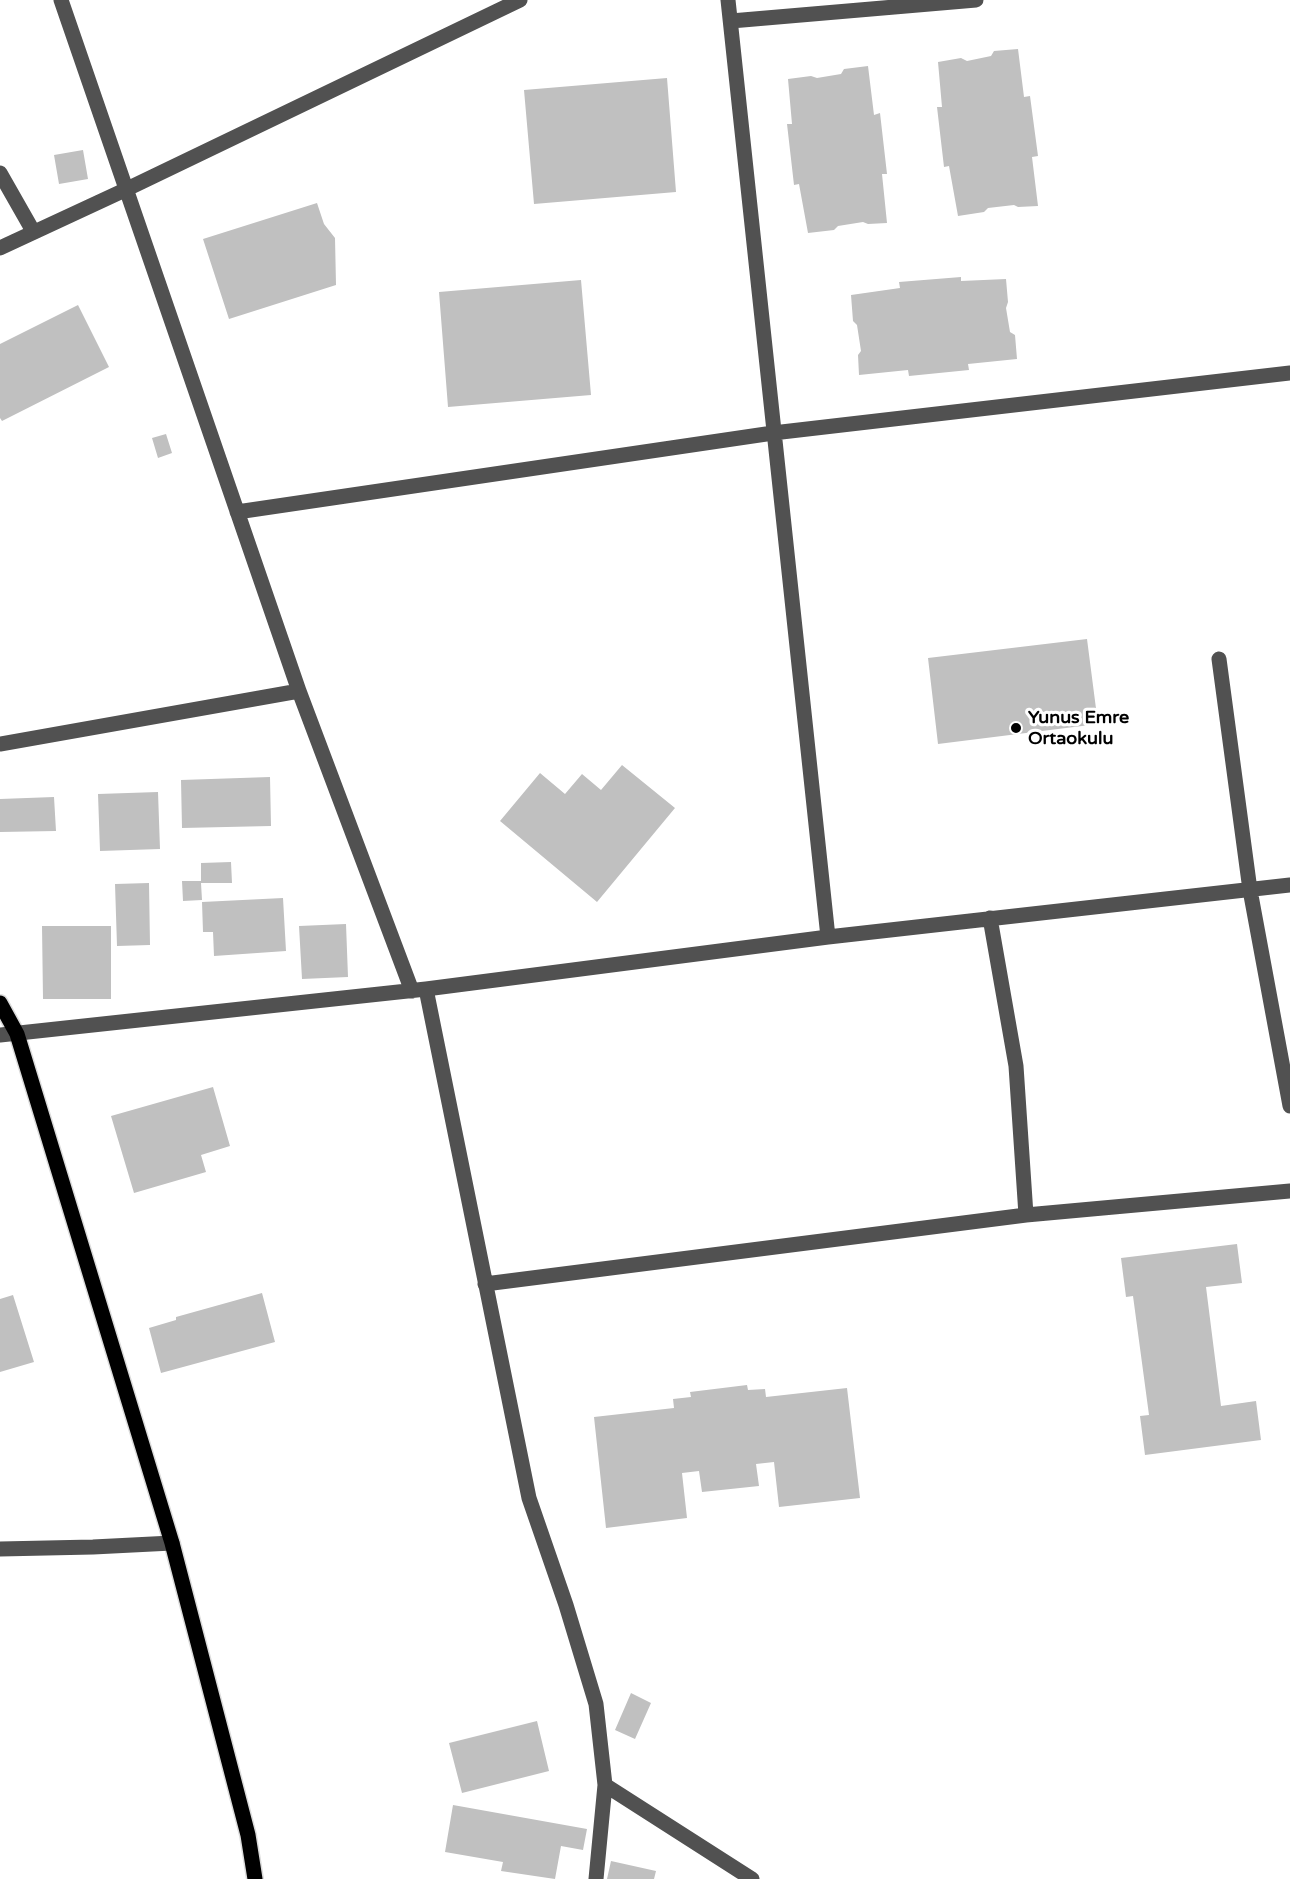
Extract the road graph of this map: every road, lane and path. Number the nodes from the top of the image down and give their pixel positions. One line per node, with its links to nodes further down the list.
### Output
1 (61, 0): 7 (street)
2 (520, 0): 7 (street)
3 (728, 0): 5 (street)
4 (976, 0): 5 (street)
5 (731, 21): 11 (street)
6 (0, 173): 8 (street)
7 (127, 189): 8 (street); 12 (street)
8 (33, 231): 9 (street)
9 (0, 248)
10 (1290, 373): 11 (street)
11 (773, 433): 12 (street); 19 (street)
12 (237, 512): 14 (street)
13 (1219, 659): 17 (street)
14 (299, 691): 15 (street); 20 (street)
15 (0, 744)
16 (1290, 885): 17 (street)
17 (1250, 890): 18 (street); 24 (street)
18 (990, 918): 19 (street); 26 (street)
19 (828, 937): 20 (street)
20 (419, 990): 22 (street); 27 (street)
21 (0, 1003): 22 (main road)
22 (17, 1034): 23 (street); 28 (main road)
23 (0, 1035)
24 (1290, 1106)
25 (1290, 1191): 26 (street)
26 (1026, 1215): 27 (street)
27 (485, 1284): 30 (street)
28 (172, 1543): 29 (street); 31 (main road)
29 (0, 1549)
30 (605, 1785): 32 (street); 33 (street)
31 (255, 1879)
32 (597, 1879)
33 (752, 1879)

